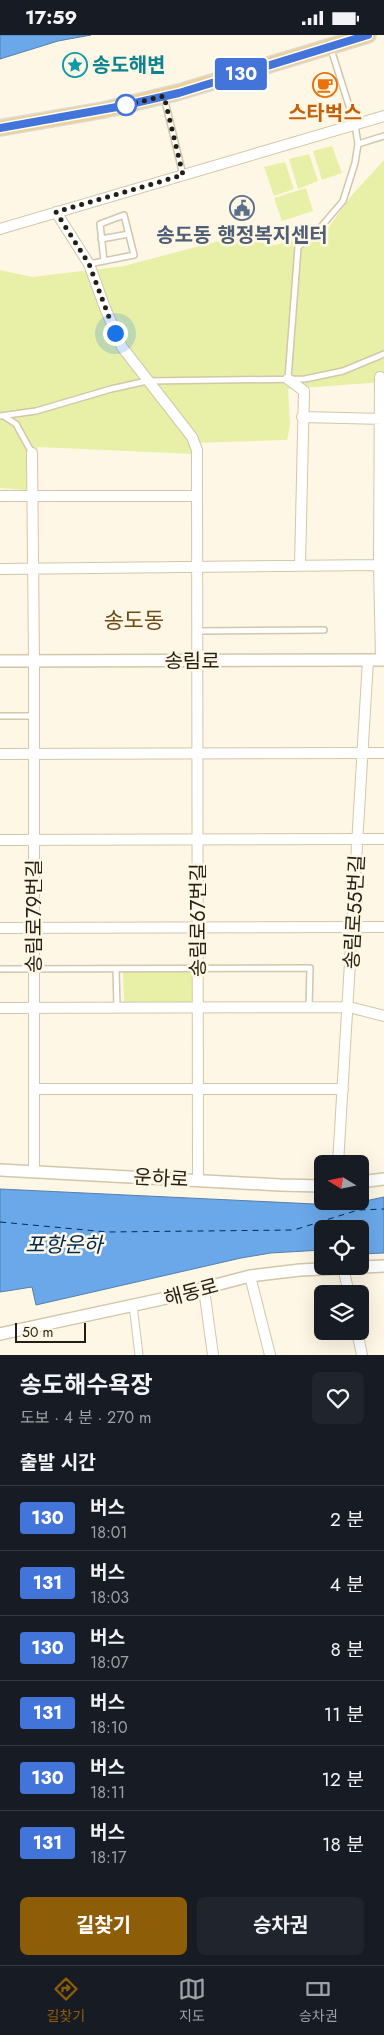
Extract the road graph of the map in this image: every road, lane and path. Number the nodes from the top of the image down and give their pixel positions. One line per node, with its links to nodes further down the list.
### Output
1 (368, 35): 2 (main road)
2 (331, 47): 3 (main road); 5 (lane)
3 (164, 96): 6 (main road); 9 (lane)
4 (384, 116): 5 (street)
5 (355, 125): 8 (lane); 9 (street)
6 (0, 128)
7 (384, 136): 8 (lane)
8 (358, 144): 18 (lane)
9 (183, 175): 10 (street)
10 (56, 212): 11 (street); 15 (street, 송림로67번길)
11 (0, 229)
12 (129, 234): 13 (lane); 13 (lane); 14 (lane)
13 (101, 239): 14 (lane)
14 (104, 261): 15 (lane)
15 (89, 264): 19 (street, 송림로67번길)
16 (384, 354): 18 (lane)
17 (380, 377): 22 (street)
18 (288, 379): 19 (lane); 21 (street)
19 (147, 381): 20 (lane); 26 (street, 송림로67번길)
20 (2, 416): 23 (lane)
21 (302, 417): 22 (street); 27 (street)
22 (382, 419): 28 (street)
23 (32, 453): 25 (street, 송림로79번길)
24 (0, 496): 25 (street)
25 (32, 496): 26 (street); 31 (street, 송림로79번길)
26 (196, 496): 29 (street, 송림로67번길)
27 (300, 565): 28 (street); 29 (street)
28 (379, 565): 34 (street)
29 (196, 567): 31 (street); 33 (street, 송림로67번길)
30 (0, 569): 31 (street)
31 (33, 570): 36 (street, 송림로79번길)
32 (324, 630): 33 (lane)
33 (197, 631): 37 (street, 송림로67번길)
34 (383, 660): 38 (street, 송림로)
35 (0, 661): 36 (street, 송림로)
36 (34, 661): 37 (street, 송림로); 40 (street, 송림로79번길)
37 (197, 661): 38 (street, 송림로); 41 (street, 송림로67번길)
38 (368, 661): 42 (street, 송림로55번길)
39 (0, 716): 40 (lane)
40 (34, 716): 45 (street, 송림로79번길)
41 (197, 753): 42 (street); 45 (street); 46 (street, 송림로67번길)
42 (363, 753): 43 (street); 47 (street, 송림로55번길)
43 (384, 753)
44 (0, 754): 45 (street)
45 (34, 754): 50 (street, 송림로79번길)
46 (197, 839): 47 (street); 50 (street); 55 (street, 송림로67번길)
47 (359, 839): 48 (street); 51 (street, 송림로55번길)
48 (384, 839)
49 (0, 840): 50 (street)
50 (34, 840): 54 (street, 송림로79번길)
51 (354, 927): 52 (street); 55 (street); 61 (street, 송림로55번길)
52 (384, 927)
53 (0, 928): 54 (street)
54 (35, 928): 55 (street); 57 (street, 송림로79번길)
55 (198, 928): 59 (street, 송림로67번길)
56 (0, 969): 57 (lane)
57 (34, 969): 58 (lane); 63 (street, 송림로79번길)
58 (116, 969): 59 (lane); 64 (lane)
59 (198, 969): 60 (lane); 65 (street, 송림로67번길)
60 (309, 1007): 61 (street); 65 (street)
61 (349, 1007): 66 (street); 68 (street, 송림로55번길)
62 (0, 1008): 63 (street)
63 (34, 1008): 64 (street); 67 (street, 송림로79번길)
64 (117, 1008): 65 (street)
65 (198, 1009): 69 (street, 송림로67번길)
66 (384, 1015)
67 (34, 1089): 69 (street); 72 (street, 송림로79번길)
68 (343, 1089): 69 (street); 70 (street, 송림로55번길)
69 (198, 1090): 73 (street, 송림로67번길)
70 (339, 1155)
71 (0, 1170): 72 (street, 운하로)
72 (34, 1171): 73 (street, 운하로)
73 (198, 1179): 76 (street, 운하로)
74 (384, 1179): 75 (street)
75 (369, 1181)
76 (314, 1186)
77 (369, 1266): 78 (street, 해동로)
78 (384, 1266)
79 (314, 1270): 80 (street, 해동로)
80 (250, 1276): 81 (street, 해동로); 87 (street)
81 (204, 1289): 82 (street, 해동로); 86 (street)
82 (133, 1305): 83 (street, 해동로); 85 (street)
83 (0, 1334)
84 (359, 1340): 88 (street)
85 (139, 1355)
86 (213, 1355)
87 (270, 1355)
88 (362, 1355)

